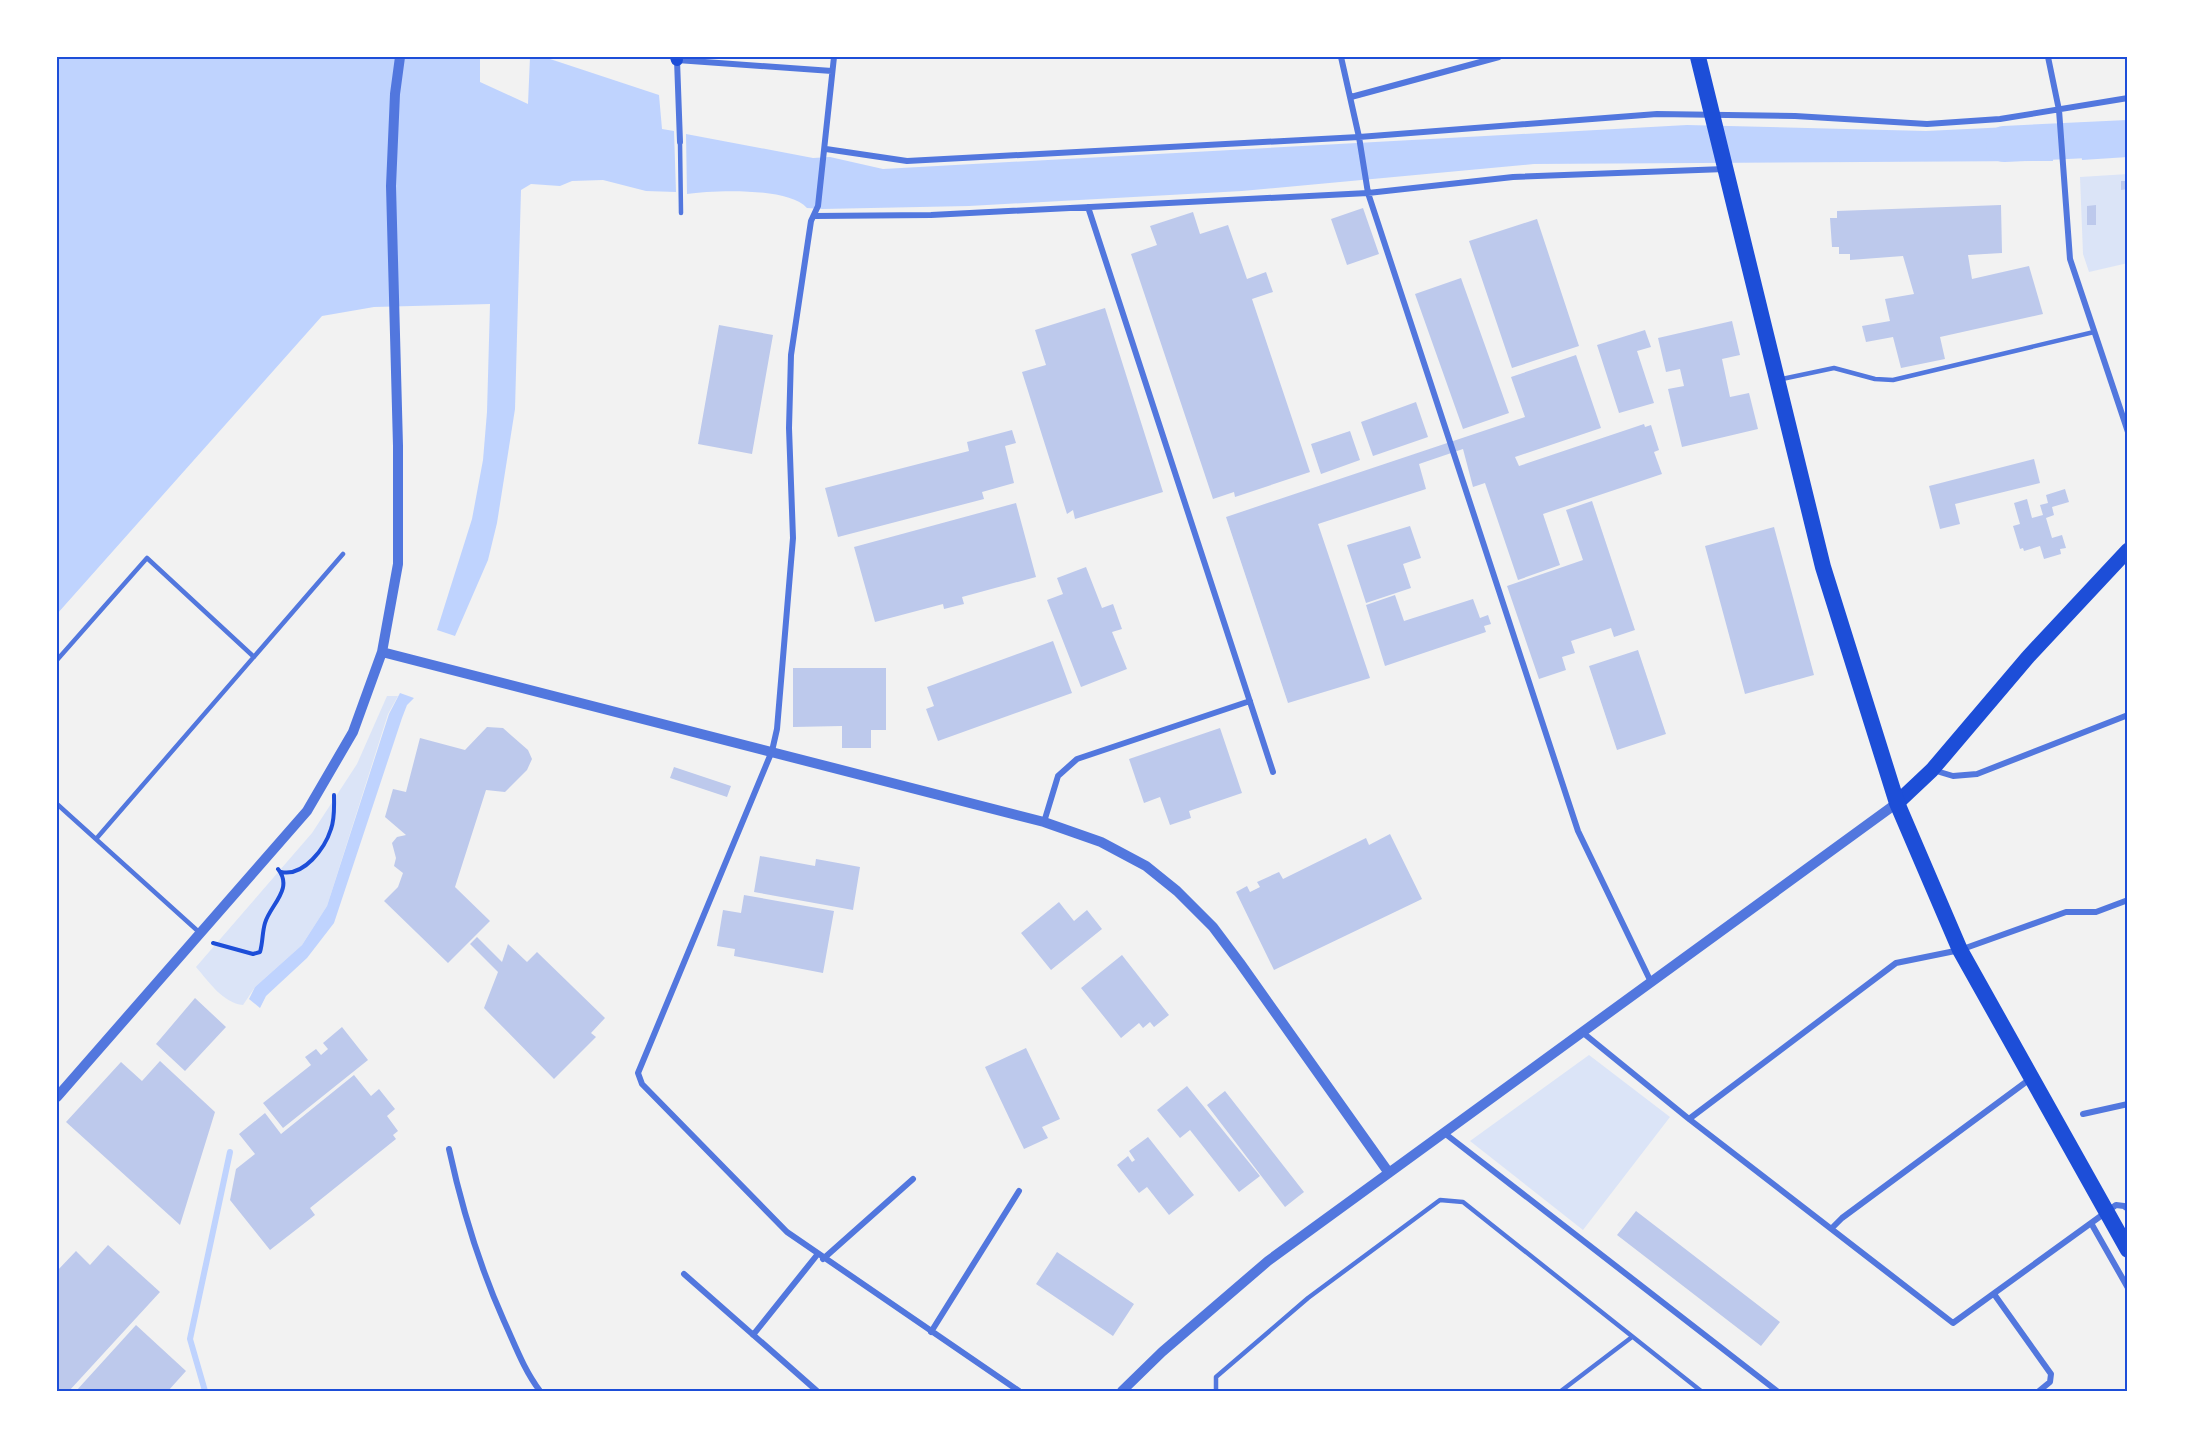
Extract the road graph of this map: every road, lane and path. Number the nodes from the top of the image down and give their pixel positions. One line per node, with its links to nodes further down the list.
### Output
1 (400, 57): 26 (street)
2 (834, 57): 8 (street)
3 (1341, 57): 9 (street)
4 (1499, 57): 9 (street)
5 (1698, 57): 12 (highway)
6 (2048, 57): 11 (street)
7 (676, 58): 8 (street); 14 (street)
8 (832, 70): 15 (street)
9 (1351, 97): 13 (street)
10 (2128, 99): 11 (street)
11 (2059, 110): 12 (street); 21 (street)
12 (1713, 117): 13 (street); 16 (highway)
13 (1360, 139): 15 (street); 17 (street)
14 (680, 142): 19 (lane)
15 (826, 152): 20 (street)
16 (1725, 167): 17 (street); 22 (highway)
17 (1367, 190): 18 (street); 43 (street)
18 (1088, 207): 20 (street); 29 (street)
19 (681, 213)
20 (815, 216): 31 (street)
21 (2094, 333): 22 (lane); 23 (street)
22 (1779, 380): 35 (highway)
23 (2128, 432)
24 (2128, 550): 32 (main road)
25 (343, 554): 27 (lane)
26 (382, 652): 31 (street); 40 (street)
27 (254, 657): 28 (lane); 38 (lane)
28 (57, 660)
29 (1250, 702): 33 (street); 37 (street)
30 (2128, 715): 32 (street)
31 (772, 751): 37 (street); 60 (street)
32 (1932, 770): 35 (main road)
33 (1273, 772)
34 (334, 795): 41 (path)
35 (1897, 803): 42 (highway); 43 (street)
36 (57, 804): 38 (lane)
37 (1044, 822): 52 (street)
38 (96, 839): 40 (lane)
39 (2128, 900): 42 (street)
40 (200, 933): 46 (street)
41 (213, 943)
42 (1960, 950): 45 (highway); 49 (street)
43 (1651, 982): 44 (street)
44 (1582, 1032): 49 (street); 50 (street)
45 (2032, 1078): 56 (highway); 58 (street)
46 (57, 1097)
47 (2128, 1104): 48 (street)
48 (2083, 1114)
49 (1689, 1119): 58 (street)
50 (1443, 1132): 52 (street); 74 (street)
51 (449, 1149): 67 (street)
52 (1389, 1173): 70 (street)
53 (913, 1179): 60 (street)
54 (1019, 1191): 64 (street)
55 (2128, 1209): 56 (street)
56 (2107, 1212): 57 (street); 59 (highway)
57 (2091, 1223): 62 (street); 63 (street)
58 (1832, 1228): 63 (street)
59 (2128, 1250)
60 (820, 1257): 64 (street); 65 (street)
61 (684, 1274): 65 (street)
62 (2128, 1288)
63 (1994, 1294): 75 (street)
64 (931, 1332): 69 (street)
65 (753, 1335): 68 (street)
66 (1632, 1337): 71 (lane); 72 (lane); 73 (lane)
67 (540, 1391)
68 (818, 1391)
69 (1019, 1391)
70 (1122, 1391)
71 (1216, 1391)
72 (1561, 1391)
73 (1701, 1391)
74 (1777, 1391)
75 (2039, 1391)

